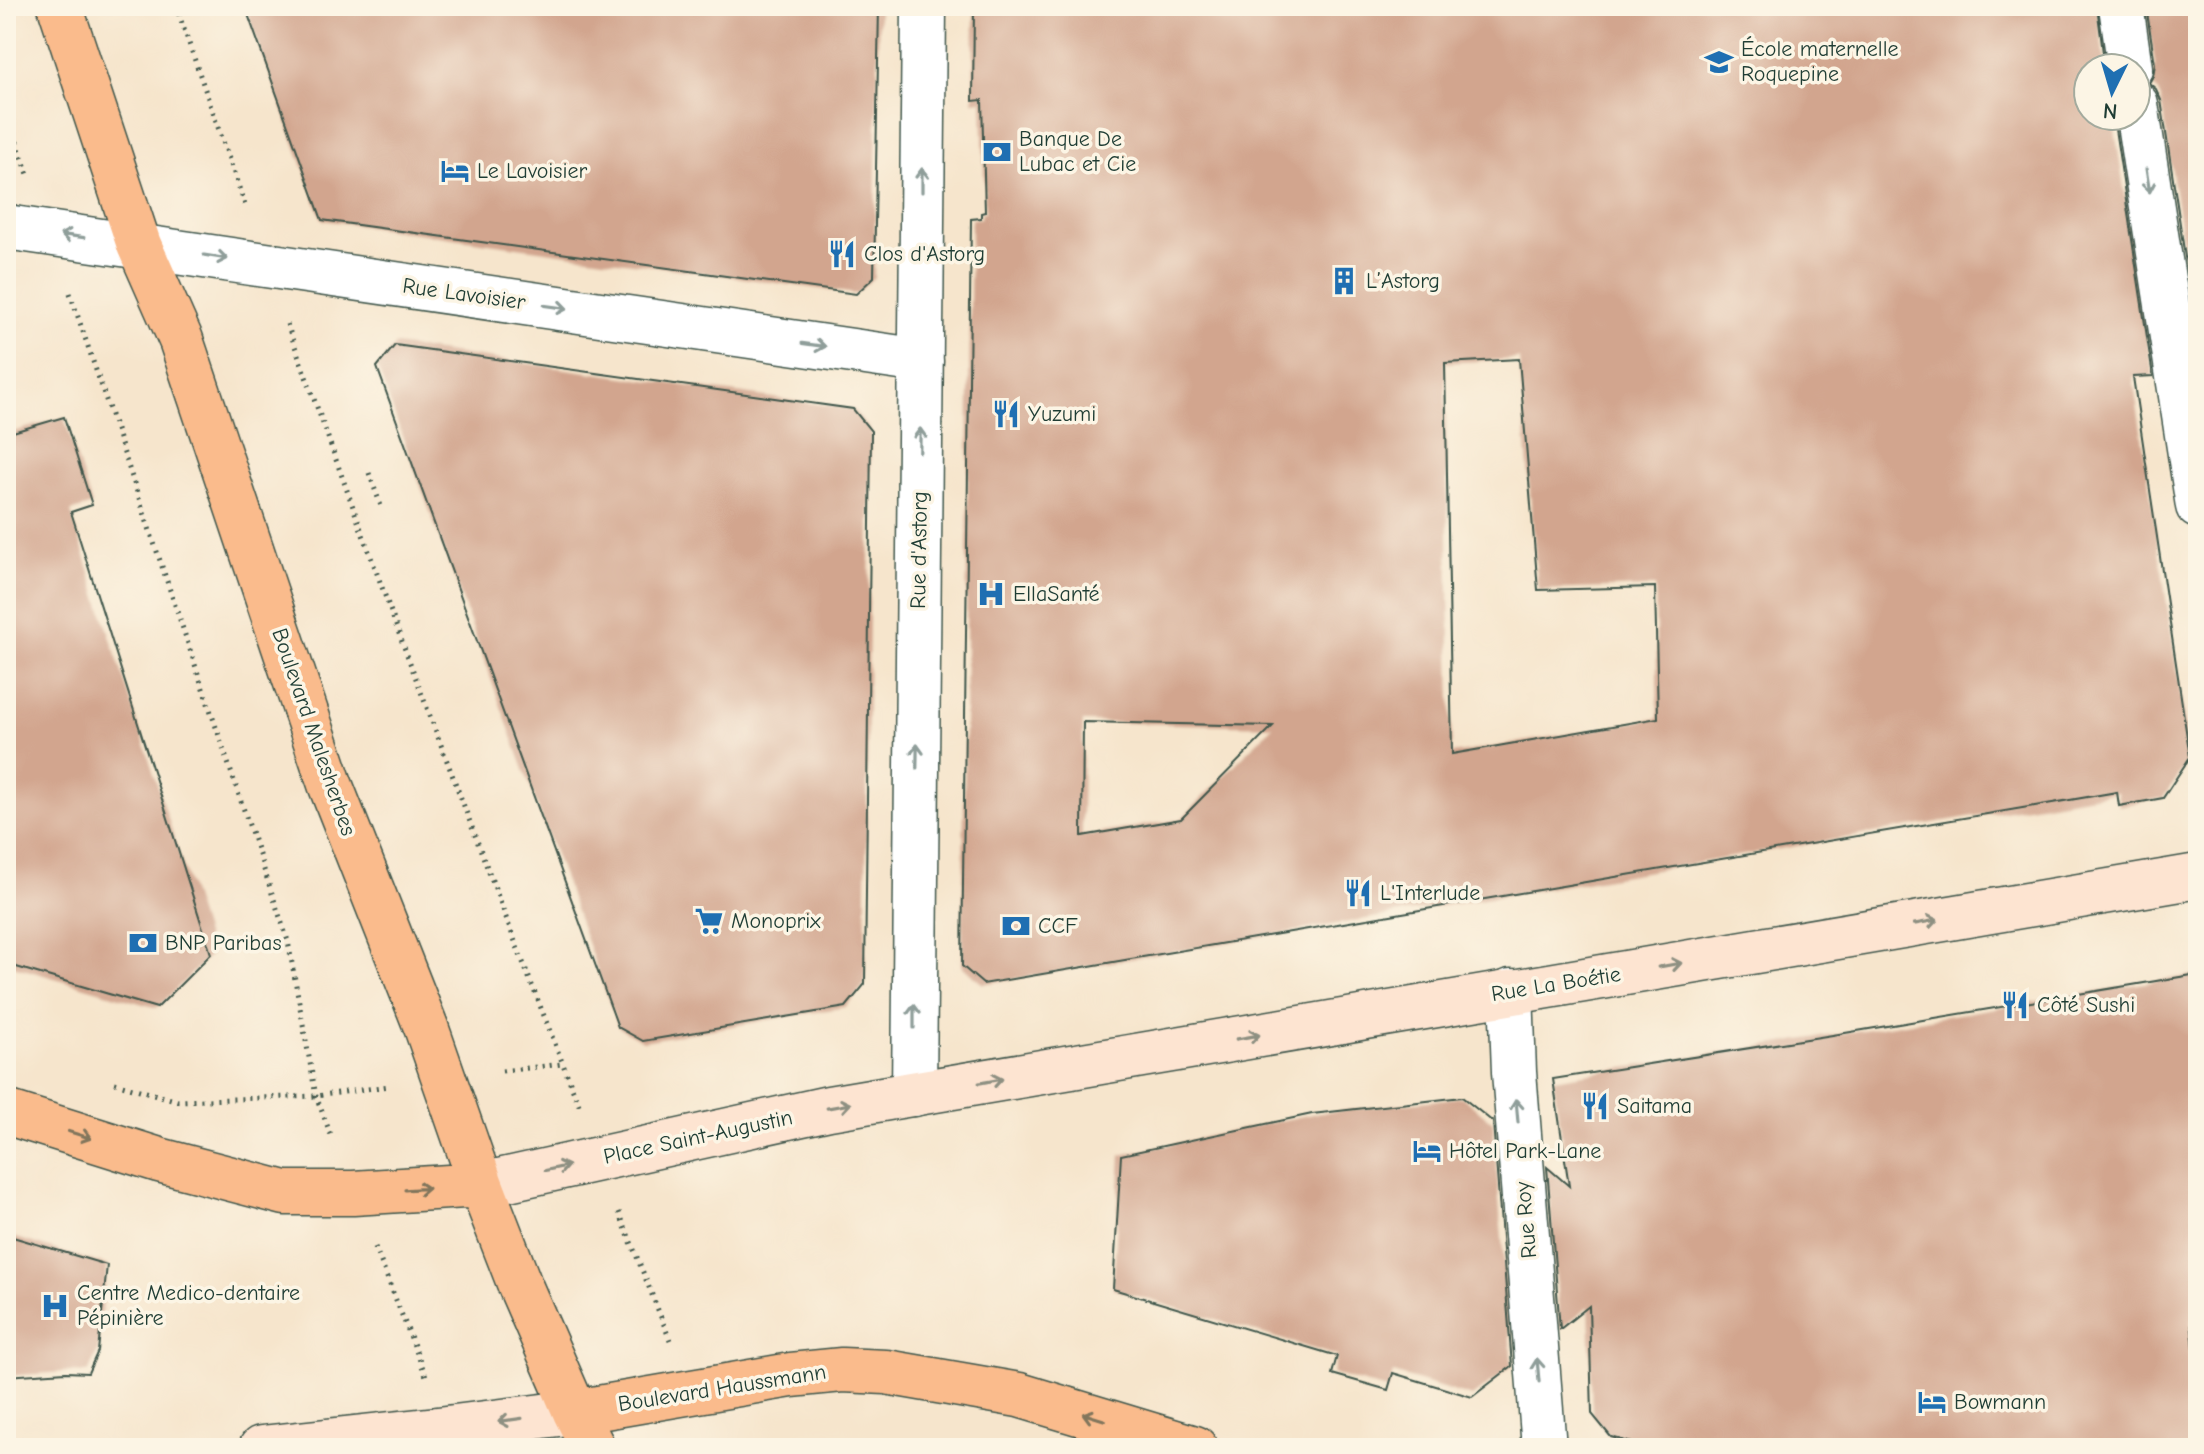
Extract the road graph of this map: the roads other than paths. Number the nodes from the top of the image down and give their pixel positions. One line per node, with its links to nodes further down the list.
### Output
1 (60, 6): 7 (main road, Boulevard Malesherbes)
2 (924, 6): 8 (street, Rue d'Astorg, one-way to 2)
3 (2121, 6): 4 (street)
4 (2128, 52)
5 (2140, 132): 9 (street, one-way to 9)
6 (6, 227): 7 (street, Rue Lavoisier, one-way to 6)
7 (139, 245): 8 (street, Rue Lavoisier, one-way to 8); 14 (main road, Boulevard Malesherbes)
8 (921, 361): 12 (street, Rue d'Astorg, one-way to 8)
9 (2198, 506)
10 (2198, 876): 11 (street, Rue La Boétie, one-way to 10)
11 (1511, 991): 12 (street, Rue La Boétie, one-way to 11); 18 (street, Rue Roy, one-way to 11)
12 (914, 1094): 14 (street, Place Saint-Augustin, one-way to 12)
13 (6, 1112): 14 (main road, one-way to 14)
14 (481, 1185): 15 (main road, Boulevard Malesherbes)
15 (584, 1430): 16 (street, one-way to 16); 17 (main road, Boulevard Haussmann, one-way to 15)
16 (261, 1448)
17 (1195, 1448)
18 (1544, 1448)

